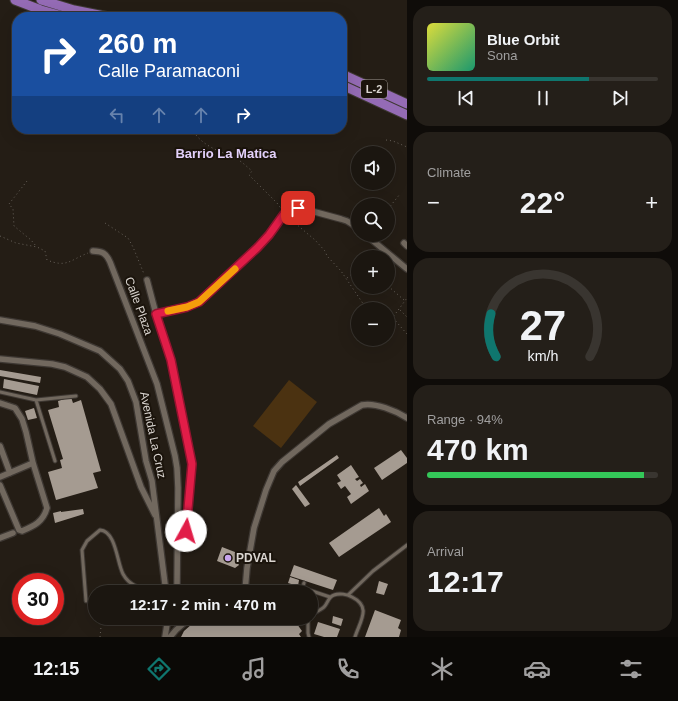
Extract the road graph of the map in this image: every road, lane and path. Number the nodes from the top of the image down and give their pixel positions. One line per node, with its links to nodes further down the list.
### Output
1 (15, 0): 3 (highway)
2 (41, 0): 4 (highway)
3 (48, 12)
4 (84, 12)
5 (347, 76): 7 (highway, L-2)
6 (347, 87): 8 (highway, L-2)
7 (407, 104)
8 (407, 115)
9 (196, 135): 15 (path)
10 (386, 140): 11 (path)
11 (407, 147)
12 (28, 181): 20 (path)
13 (400, 194): 14 (path)
14 (395, 200)
15 (284, 214): 17 (street); 24 (path); 31 (street)
16 (105, 223): 25 (path)
17 (351, 224)
18 (0, 236): 20 (path)
19 (374, 242): 22 (street)
20 (37, 247): 21 (path)
21 (93, 251): 52 (street, Calle Plaza)
22 (407, 269)
23 (351, 275): 24 (path)
24 (346, 279): 29 (path)
25 (147, 280): 31 (street)
26 (395, 292): 28 (path)
27 (407, 298): 28 (path)
28 (405, 301): 30 (path)
29 (362, 302)
30 (399, 310): 32 (path); 33 (path)
31 (156, 314): 52 (street)
32 (395, 315)
33 (407, 317)
34 (0, 320): 49 (street, Avenida La Cruz)
35 (395, 321): 36 (path)
36 (407, 334)
37 (0, 359): 49 (street)
38 (0, 392): 40 (lane)
39 (76, 396): 40 (lane)
40 (36, 400): 44 (lane)
41 (0, 403): 45 (street)
42 (407, 418): 57 (street)
43 (0, 446): 46 (street)
44 (55, 461)
45 (33, 463): 46 (street); 50 (street)
46 (10, 473): 47 (street)
47 (0, 477)
48 (0, 485): 50 (street)
49 (157, 520): 55 (street, Avenida La Cruz)
50 (16, 531): 51 (street)
51 (0, 538)
52 (177, 542): 56 (street, Calle Plaza)
53 (407, 545): 59 (lane)
54 (134, 585): 61 (lane)
55 (165, 585)
56 (177, 585)
57 (243, 585)
58 (318, 593): 60 (lane)
59 (348, 595): 60 (lane); 71 (lane)
60 (330, 597): 62 (lane)
61 (86, 601)
62 (318, 610)
63 (167, 625): 68 (street)
64 (182, 625): 69 (street)
65 (308, 625): 70 (lane)
66 (100, 627): 67 (path)
67 (100, 637)
68 (165, 637)
69 (170, 637)
70 (309, 637)
71 (355, 637)

